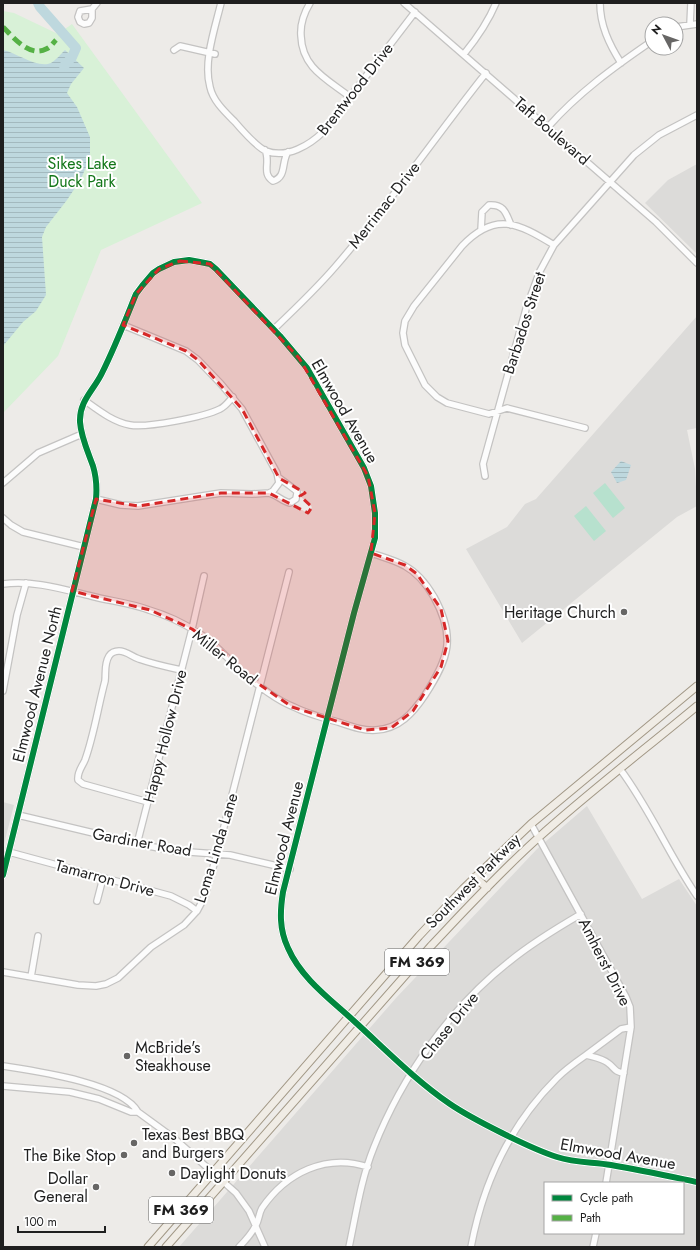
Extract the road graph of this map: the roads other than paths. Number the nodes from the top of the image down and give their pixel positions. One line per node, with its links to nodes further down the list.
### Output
1 (97, 3): 8 (street)
2 (221, 3): 15 (street)
3 (310, 3): 19 (street)
4 (404, 3): 9 (street, Taft Boulevard)
5 (496, 3): 16 (street)
6 (600, 3): 17 (street)
7 (691, 3): 10 (street)
8 (92, 9)
9 (415, 12): 16 (street, Taft Boulevard); 19 (street, Brentwood Drive)
10 (690, 24): 11 (street); 12 (street)
11 (697, 24)
12 (684, 25)
13 (644, 47): 17 (street)
14 (174, 50): 15 (street)
15 (212, 54): 22 (street)
16 (464, 54): 18 (street, Taft Boulevard)
17 (621, 63): 21 (street)
18 (486, 73): 21 (street, Taft Boulevard); 30 (street, Merrimac Drive)
19 (350, 97): 23 (street, Brentwood Drive)
20 (697, 115): 24 (street, Barbados Street)
21 (548, 127): 24 (street, Taft Boulevard)
22 (265, 150): 23 (street, Brentwood Drive); 23 (street)
23 (288, 152)
24 (609, 181): 27 (street, Barbados Street); 28 (street, Taft Boulevard)
25 (511, 225): 26 (street); 26 (street); 27 (street)
26 (481, 230): 33 (street)
27 (554, 245): 33 (street, Barbados Street)
28 (696, 261)
29 (123, 325): 30 (street, Elmwood Avenue); 31 (street); 32 (street, Elmwood Avenue)
30 (274, 330): 43 (street, Elmwood Avenue)
31 (233, 397): 32 (street); 37 (street)
32 (84, 400): 35 (street, Elmwood Avenue North)
33 (497, 412): 34 (street); 36 (street, Barbados Street)
34 (585, 428)
35 (82, 434): 38 (street); 40 (street, Elmwood Avenue North)
36 (485, 476)
37 (279, 478): 39 (street); 39 (street)
38 (3, 483)
39 (269, 493): 40 (street)
40 (96, 499): 42 (street, Elmwood Avenue North)
41 (3, 518): 42 (street)
42 (84, 547): 48 (street, Elmwood Avenue North)
43 (371, 553): 56 (street, Elmwood Avenue); 56 (street, Miller Road)
44 (289, 572): 52 (street, Loma Linda Lane)
45 (204, 576): 49 (street, Happy Hollow Drive)
46 (26, 583): 47 (street, Miller Road); 48 (street, Miller Road); 50 (street)
47 (3, 584)
48 (72, 591): 49 (street, Miller Road); 59 (street, Elmwood Avenue North)
49 (192, 629): 51 (street, Happy Hollow Drive); 52 (street, Miller Road)
50 (5, 670): 54 (street)
51 (181, 670): 58 (street, Happy Hollow Drive); 58 (street)
52 (260, 686): 56 (street, Miller Road); 66 (street, Loma Linda Lane)
53 (697, 686): 60 (main road, Southwest Parkway / FM 369)
54 (3, 691)
55 (697, 706): 57 (main road, Southwest Parkway / FM 369)
56 (327, 719): 67 (street, Elmwood Avenue)
57 (620, 770): 61 (main road, Southwest Parkway / FM 369); 72 (street)
58 (148, 802): 63 (street, Happy Hollow Drive)
59 (18, 815): 63 (street, Gardiner Road); 64 (street, Elmwood Avenue North)
60 (531, 824): 61 (street, Amherst Drive); 69 (main road, Southwest Parkway / FM 369)
61 (538, 838): 71 (main road, Southwest Parkway / FM 369); 75 (street, Amherst Drive)
62 (3, 844): 64 (street)
63 (137, 844): 66 (street, Gardiner Road)
64 (11, 845): 65 (street, Elmwood Avenue North)
65 (9, 852): 68 (street, Elmwood Avenue North); 70 (street, Tamarron Drive)
66 (217, 854): 67 (street, Gardiner Road); 74 (street, Loma Linda Lane)
67 (290, 869): 79 (street, Elmwood Avenue)
68 (3, 875)
69 (475, 877): 71 (main road); 79 (main road, Southwest Parkway / FM 369)
70 (103, 878): 73 (street); 74 (street, Tamarron Drive)
71 (487, 888): 80 (main road, Southwest Parkway / FM 369)
72 (697, 896)
73 (97, 901)
74 (197, 911): 78 (street, Loma Linda Lane)
75 (581, 914): 81 (street, Amherst Drive); 84 (street, Chase Drive)
76 (38, 936): 78 (street)
77 (3, 972): 78 (street, Loma Linda Lane)
78 (31, 977)
79 (349, 1016): 80 (street, Elmwood Avenue); 91 (main road, Southwest Parkway / FM 369)
80 (360, 1027): 84 (street, Elmwood Avenue); 92 (main road, Southwest Parkway / FM 369)
81 (631, 1027): 82 (street); 85 (street, Amherst Drive)
82 (586, 1055): 85 (street); 88 (street)
83 (3, 1066): 87 (street)
84 (412, 1073): 88 (street, Elmwood Avenue); 90 (street, Chase Drive)
85 (624, 1073): 89 (street, Amherst Drive)
86 (3, 1086): 87 (street)
87 (138, 1112): 91 (street)
88 (511, 1137): 89 (street, Elmwood Avenue); 102 (street)
89 (609, 1165): 93 (street, Amherst Drive); 94 (street, Elmwood Avenue)
90 (368, 1167): 95 (street); 101 (street, Chase Drive)
91 (213, 1173): 92 (street); 97 (main road, Southwest Parkway / FM 369)
92 (223, 1181): 95 (street); 98 (main road, Southwest Parkway / FM 369)
93 (606, 1182)
94 (697, 1182)
95 (256, 1226): 99 (street); 100 (street)
96 (596, 1234): 103 (street)
97 (148, 1247)
98 (166, 1247)
99 (239, 1247)
100 (265, 1247)
101 (349, 1247)
102 (471, 1247)
103 (593, 1247)

